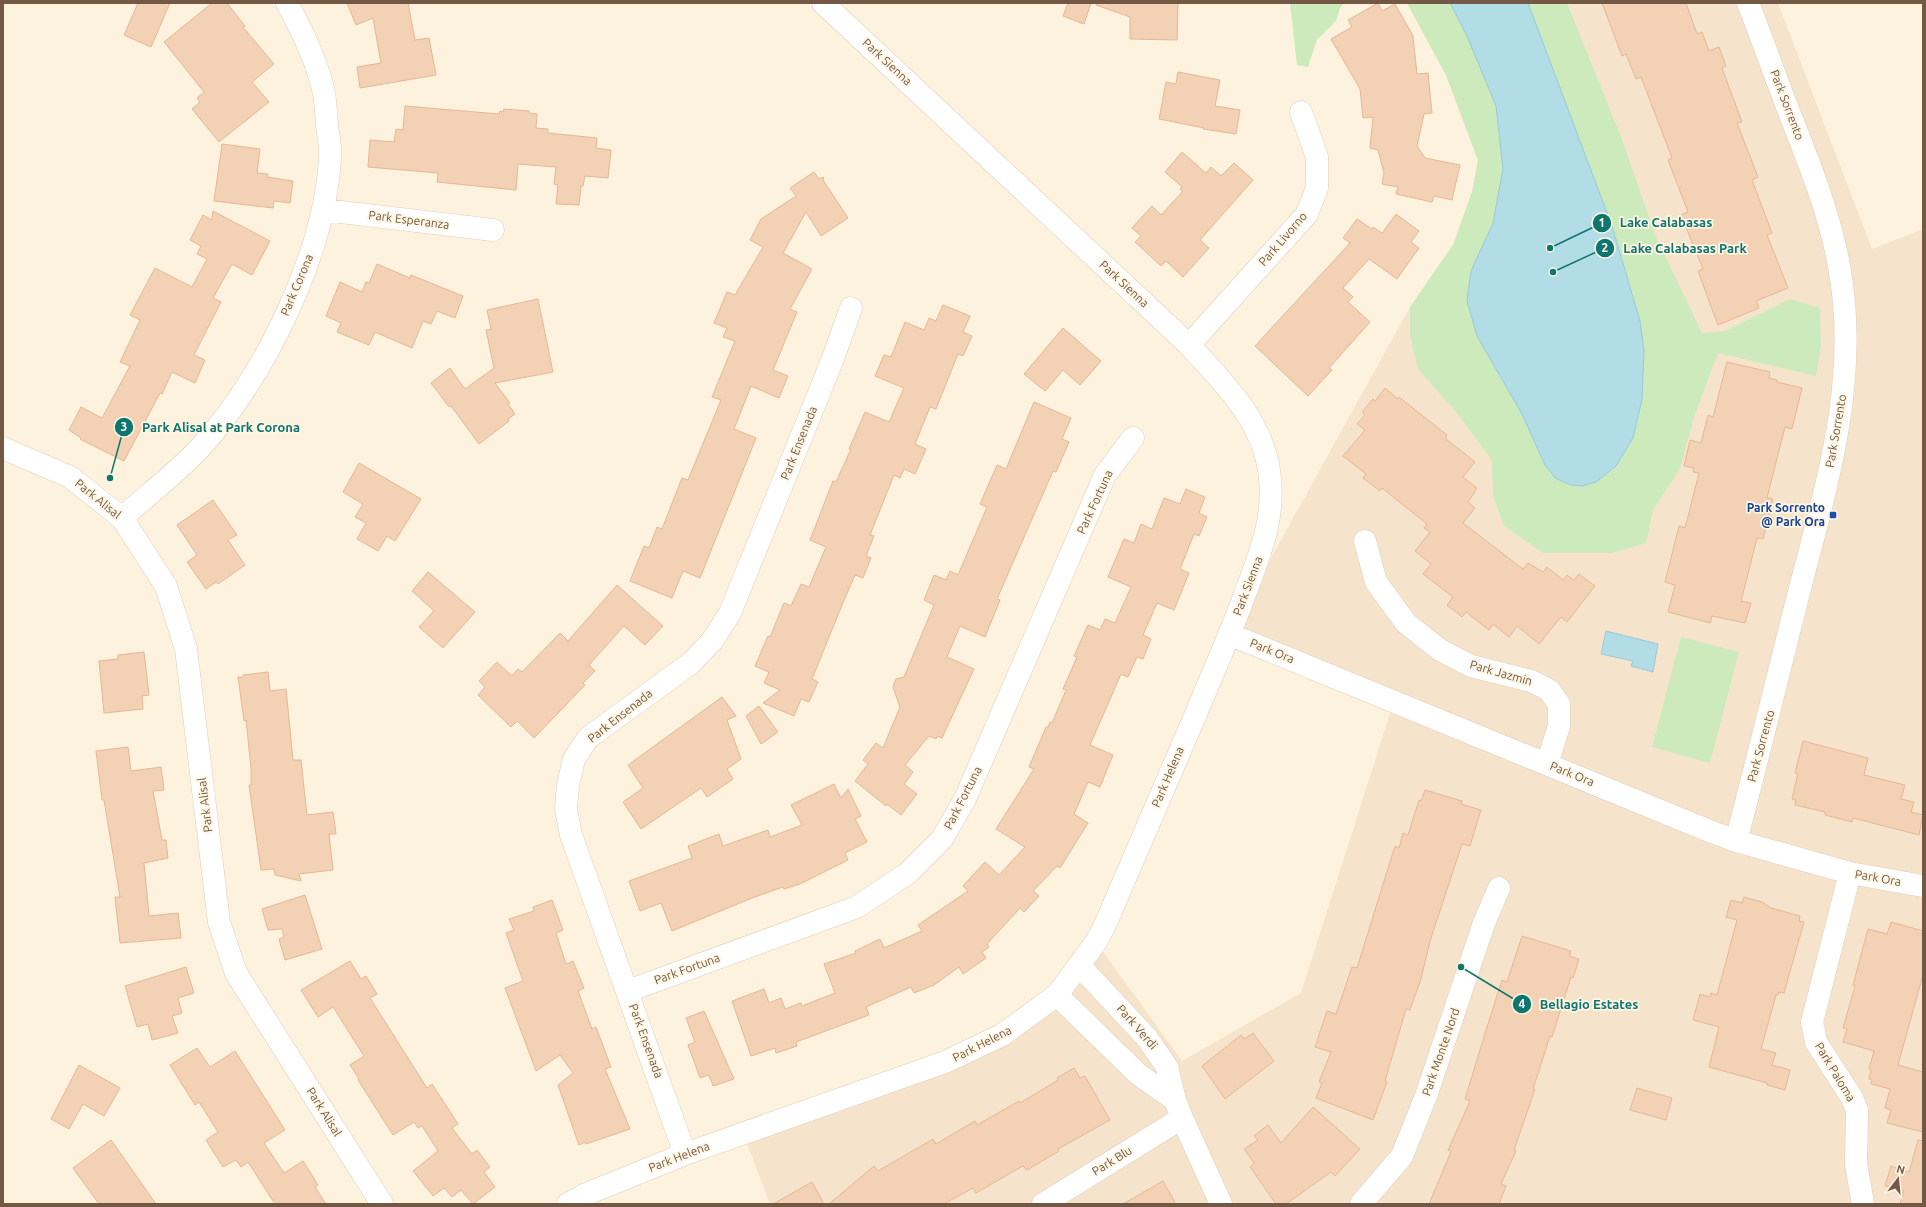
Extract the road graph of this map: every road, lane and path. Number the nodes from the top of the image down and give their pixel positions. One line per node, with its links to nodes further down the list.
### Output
1 (288, 3): 5 (street, Park Corona)
2 (824, 3): 8 (street, Park Sienna)
3 (1748, 3): 15 (street, Park Sorrento)
4 (1301, 112): 8 (street, Park Livorno)
5 (324, 210): 6 (street, Park Esperanza); 11 (street, Park Corona)
6 (494, 230)
7 (851, 308): 20 (street, Park Ensenada)
8 (1189, 344): 13 (street, Park Sienna)
9 (1133, 438): 20 (street, Park Fortuna)
10 (3, 448): 11 (street, Park Alisal)
11 (122, 518): 24 (street, Park Alisal)
12 (1364, 541): 14 (street, Park Jazmin)
13 (1230, 634): 14 (street, Park Ora); 19 (street, Park Helena)
14 (1547, 764): 15 (street, Park Ora)
15 (1736, 841): 16 (street, Park Ora)
16 (1850, 873): 17 (street, Park Ora); 29 (street, Park Paloma)
17 (1923, 886)
18 (1499, 888): 28 (street, Park Monte Nord)
19 (1080, 966): 21 (street, Park Helena); 22 (street, Park Verdi)
20 (628, 991): 23 (street, Park Ensenada)
21 (1057, 995): 22 (street); 23 (street, Park Helena)
22 (1179, 1109): 26 (street, Park Blu); 27 (street, Park Verdi)
23 (685, 1154): 25 (street, Park Helena)
24 (382, 1204)
25 (568, 1204)
26 (1043, 1204)
27 (1221, 1204)
28 (1361, 1204)
29 (1863, 1204)

